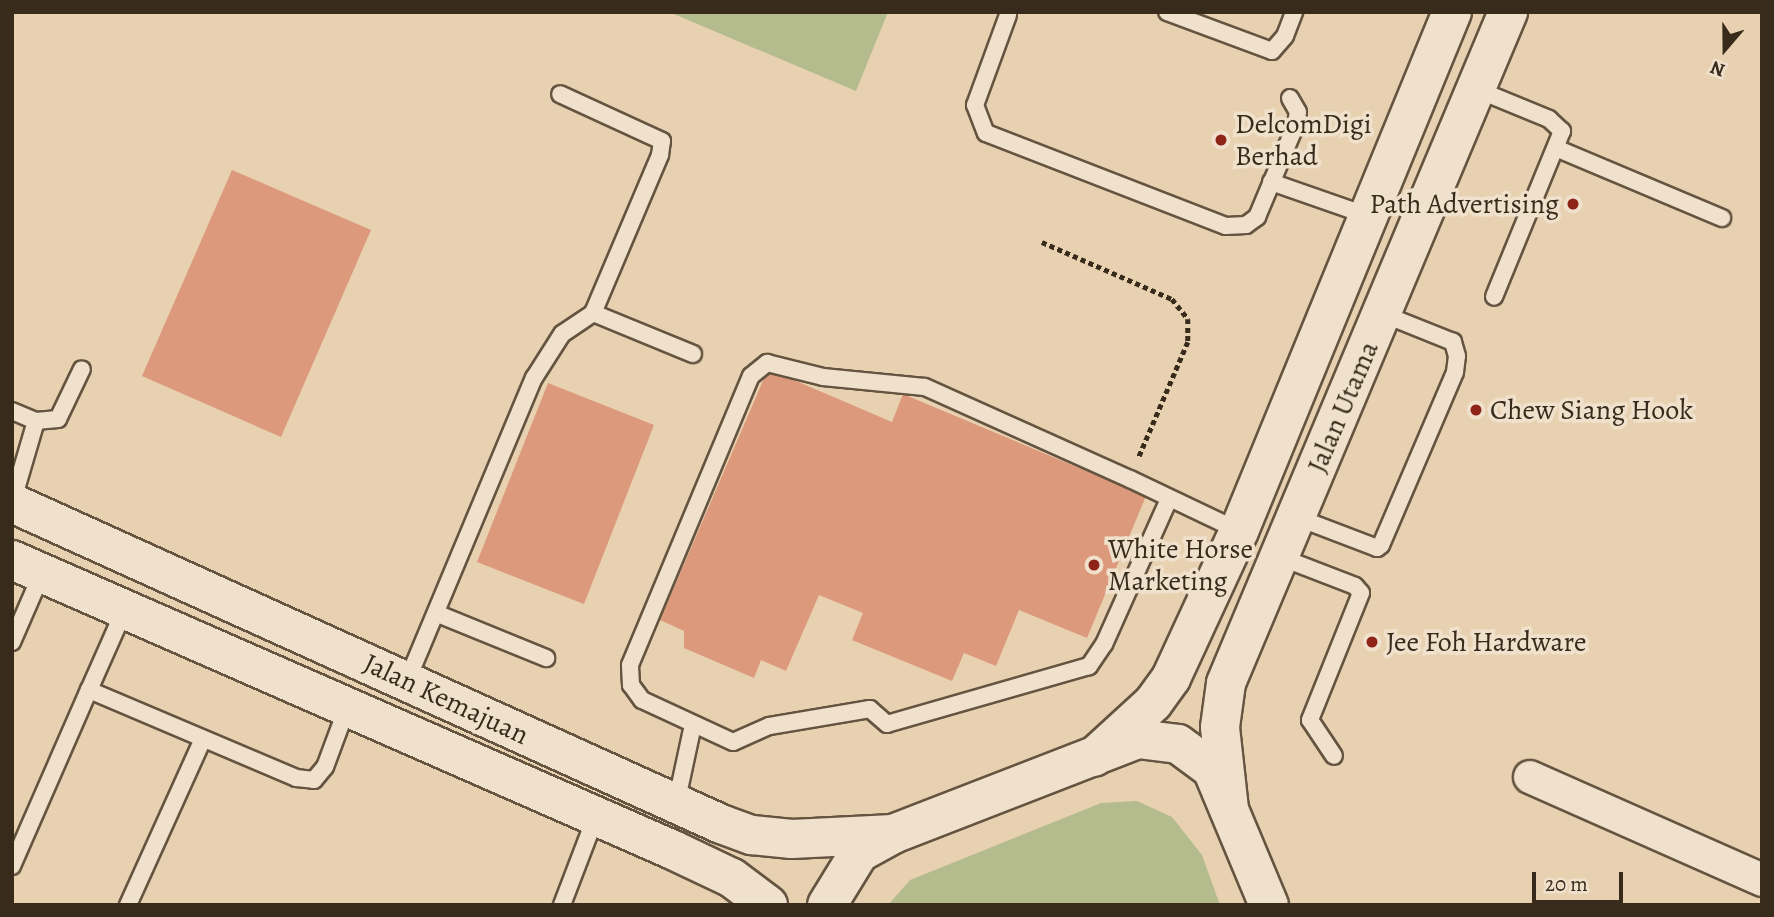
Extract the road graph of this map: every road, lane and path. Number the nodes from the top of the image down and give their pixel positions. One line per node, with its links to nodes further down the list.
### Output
1 (1167, 12): 2 (lane)
2 (1294, 12)
3 (1452, 12): 11 (main road, Jalan Utama)
4 (1508, 12): 6 (main road, Jalan Utama)
5 (1008, 15): 10 (lane)
6 (1476, 89): 9 (lane); 16 (main road, Jalan Utama)
7 (560, 94): 15 (lane)
8 (1290, 98): 10 (lane)
9 (1558, 149): 12 (lane); 14 (lane)
10 (1271, 182): 11 (lane)
11 (1366, 215): 25 (main road, Jalan Utama)
12 (1722, 218)
13 (1042, 242): 21 (path)
14 (1494, 297)
15 (593, 313): 17 (lane); 29 (lane)
16 (1383, 314): 24 (main road, Jalan Utama); 24 (lane)
17 (693, 354)
18 (82, 369): 20 (lane)
19 (12, 411): 20 (lane)
20 (36, 421): 23 (lane)
21 (1130, 479): 22 (lane); 35 (lane)
22 (1169, 499): 25 (lane); 35 (lane)
23 (12, 503): 32 (main road, Jalan Kemajuan)
24 (1296, 517): 26 (main road, Jalan Utama)
25 (1238, 531): 38 (main road, Jalan Utama)
26 (1279, 556): 37 (lane); 41 (main road, Jalan Utama)
27 (27, 566): 28 (main road, Jalan Kemajuan); 30 (lane)
28 (124, 611): 33 (lane); 34 (main road, Jalan Kemajuan)
29 (438, 614): 31 (lane); 32 (lane)
30 (12, 642)
31 (546, 658)
32 (407, 681): 40 (main road, Jalan Kemajuan)
33 (89, 690): 36 (lane); 44 (lane)
34 (347, 708): 36 (lane); 42 (main road, Jalan Kemajuan)
35 (693, 724): 40 (lane)
36 (203, 739): 46 (lane)
37 (1334, 756)
38 (1094, 757): 41 (main road); 43 (main road)
39 (1530, 778): 45 (street)
40 (676, 806): 43 (main road, Jalan Kemajuan)
41 (1229, 809): 50 (main road)
42 (596, 816): 47 (lane); 48 (main road, Jalan Kemajuan)
43 (893, 834): 49 (main road)
44 (12, 866)
45 (1762, 880)
46 (128, 905)
47 (562, 905)
48 (768, 905)
49 (827, 905)
50 (1269, 905)

